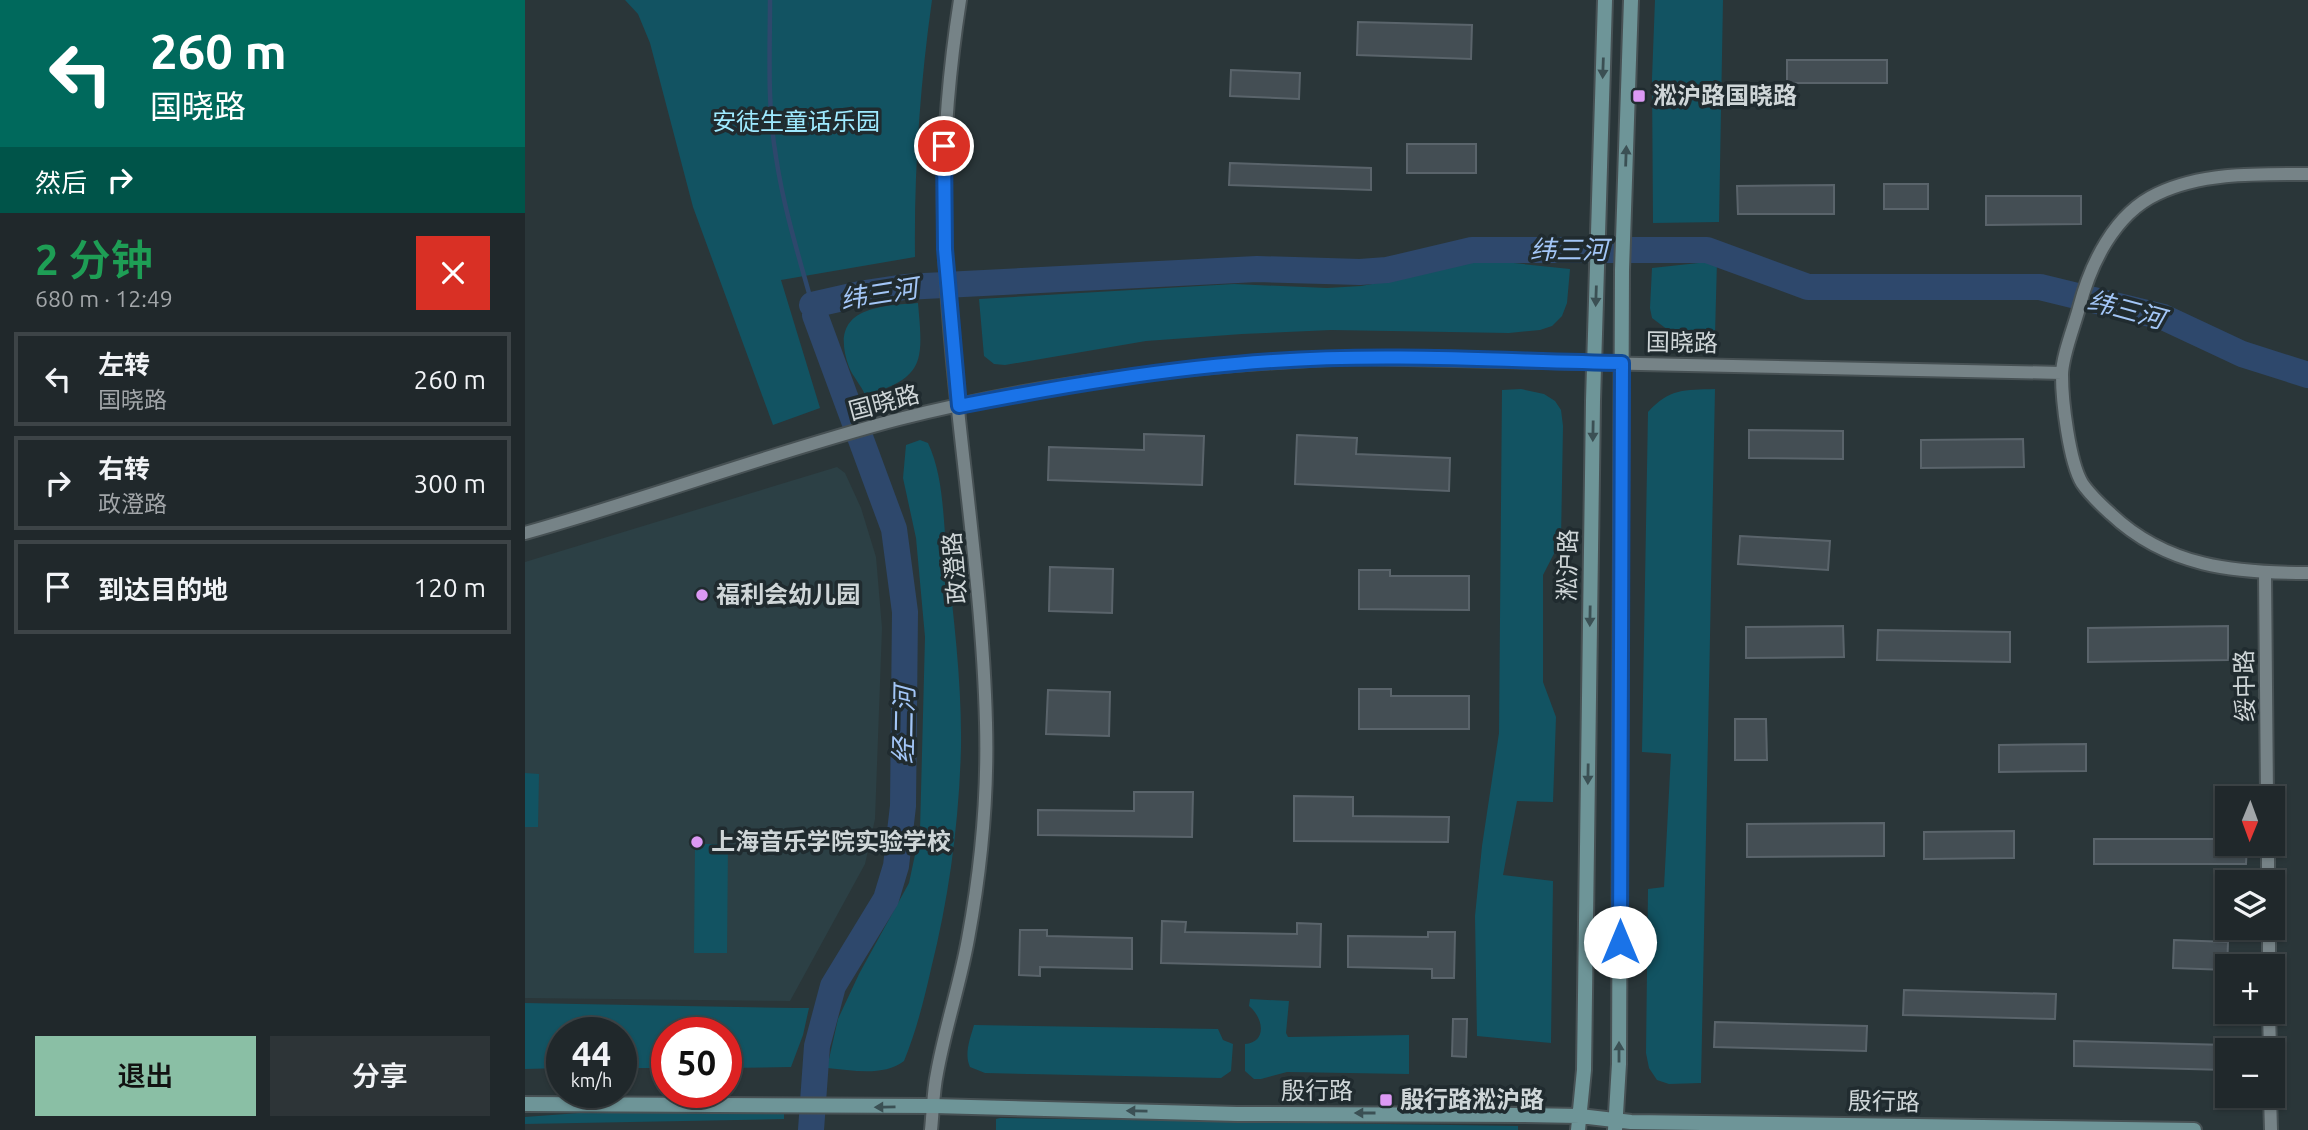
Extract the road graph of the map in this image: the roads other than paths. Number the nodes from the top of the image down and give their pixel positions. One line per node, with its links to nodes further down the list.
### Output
1 (960, 0): 8 (street, 政澄路)
2 (1605, 0): 5 (main road, 淞沪路, one-way to 5)
3 (1631, 0): 6 (main road, one-way to 3)
4 (2308, 174): 7 (street)
5 (1594, 362): 6 (street, 国晓路); 8 (street, 国晓路); 16 (main road, 淞沪路, one-way to 16)
6 (1622, 363): 7 (street, 国晓路); 17 (main road, one-way to 6)
7 (2062, 373): 10 (street)
8 (959, 406): 9 (street, 国晓路); 14 (street, 政澄路)
9 (525, 533)
10 (2265, 573): 11 (street); 12 (street, 绥中路)
11 (2308, 573)
12 (2267, 786)
13 (525, 1104): 14 (main road, 殷行路, one-way to 13)
14 (934, 1106): 16 (main road, 殷行路, one-way to 14); 18 (street, 政澄路)
15 (2270, 1108): 20 (street)
16 (1579, 1123): 17 (main road, 殷行路)
17 (1616, 1125): 19 (main road, 殷行路)
18 (931, 1130)
19 (2194, 1130)
20 (2270, 1130)

